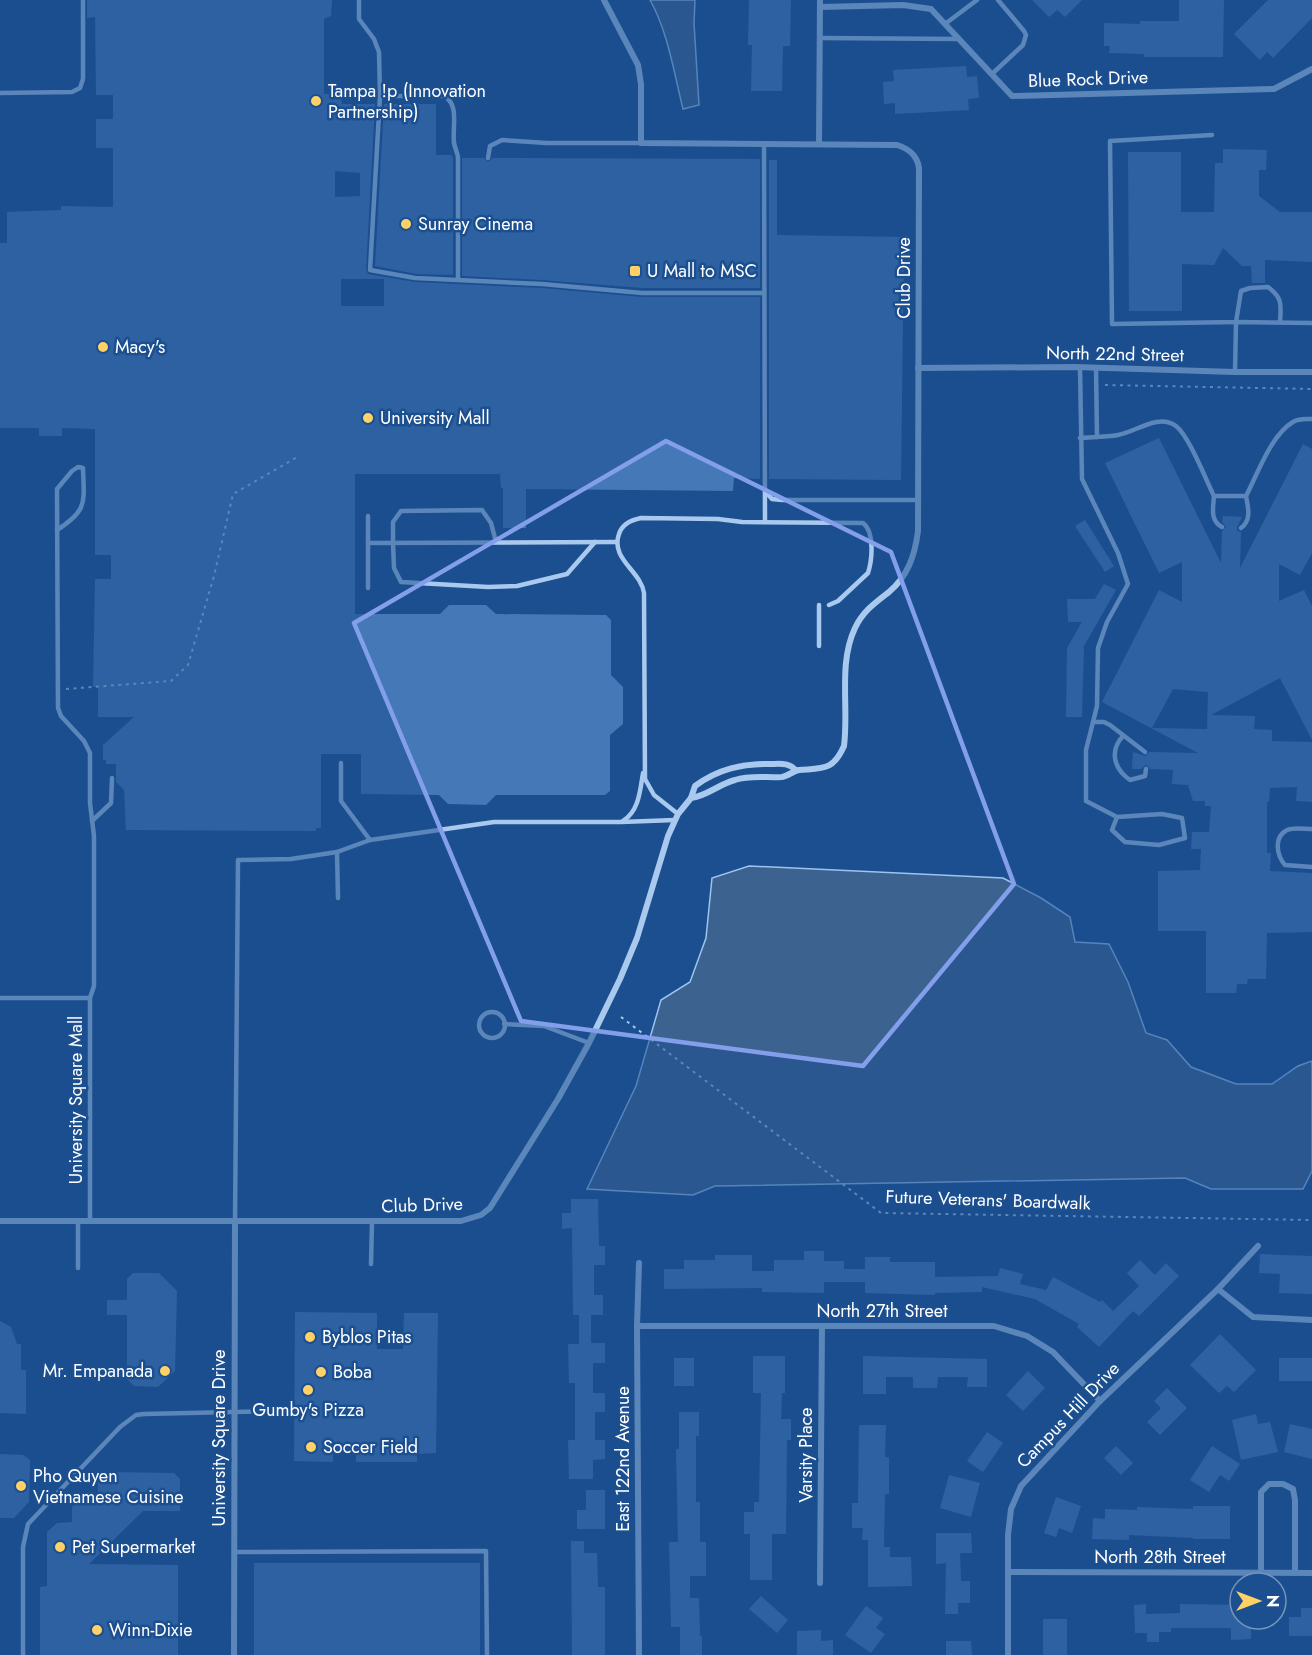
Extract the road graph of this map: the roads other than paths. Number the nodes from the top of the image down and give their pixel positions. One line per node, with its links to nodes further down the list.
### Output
1 (83, 0): 12 (lane)
2 (359, 0): 13 (lane)
3 (604, 0): 15 (street)
4 (977, 0): 7 (lane)
5 (998, 0): 11 (lane)
6 (820, 4): 7 (street, Blue Rock Drive); 8 (street, Blue Rock Drive)
7 (945, 24): 9 (street, Blue Rock Drive)
8 (820, 38): 9 (lane); 17 (street, Blue Rock Drive)
9 (959, 39): 11 (street, Blue Rock Drive)
10 (1312, 69): 11 (street, Blue Rock Drive)
11 (992, 74)
12 (0, 93)
13 (380, 96): 19 (lane); 20 (lane)
14 (1212, 135): 21 (lane)
15 (641, 143): 16 (street, Club Drive); 18 (lane)
16 (764, 144): 17 (street, Club Drive); 37 (lane)
17 (819, 144): 24 (street, Club Drive)
18 (488, 158)
19 (458, 279)
20 (764, 293)
21 (1236, 322): 22 (lane); 22 (lane); 27 (lane)
22 (1280, 322): 23 (lane)
23 (1312, 323)
24 (918, 368): 25 (street, North 22nd Street); 35 (street, Club Drive)
25 (1080, 368): 26 (street, North 22nd Street); 31 (lane)
26 (1096, 368): 27 (street, North 22nd Street); 30 (lane)
27 (1236, 372): 28 (street, North 22nd Street)
28 (1312, 372)
29 (1312, 419): 34 (lane)
30 (1097, 437): 31 (lane); 33 (lane)
31 (1080, 438): 50 (lane)
32 (762, 479): 35 (lane)
33 (1214, 496): 34 (lane); 38 (lane)
34 (1246, 496): 39 (lane)
35 (918, 500): 55 (street, Club Drive)
36 (368, 516): 44 (lane)
37 (765, 522): 43 (lane); 48 (lane)
38 (1222, 527)
39 (1241, 528)
40 (57, 530): 40 (lane); 61 (lane)
41 (496, 542): 42 (lane); 45 (lane); 45 (lane)
42 (595, 542): 43 (lane); 45 (lane)
43 (617, 542): 56 (lane)
44 (368, 543): 45 (lane); 46 (lane)
45 (393, 543)
46 (368, 588)
47 (819, 605): 49 (lane)
48 (829, 605)
49 (819, 646)
50 (1093, 722): 51 (lane); 60 (lane)
51 (1124, 736): 52 (lane); 54 (lane)
52 (1145, 752)
53 (341, 763): 64 (lane)
54 (1146, 769)
55 (796, 770): 58 (street, Club Drive); 58 (street, Club Drive)
56 (644, 771): 59 (lane); 62 (lane)
57 (112, 778): 61 (lane)
58 (692, 798): 59 (street, Club Drive)
59 (676, 817): 62 (lane); 71 (street, Club Drive)
60 (1117, 817): 60 (lane)
61 (93, 821): 69 (lane)
62 (621, 822): 64 (lane)
63 (1312, 829): 66 (lane)
64 (370, 840): 65 (lane)
65 (337, 852): 67 (lane); 75 (lane)
66 (1312, 867)
67 (338, 898)
68 (0, 998): 69 (lane, University Square Mall)
69 (90, 998): 74 (lane, University Square Mall)
70 (504, 1024): 70 (lane); 71 (lane)
71 (589, 1043): 76 (street, Club Drive)
72 (0, 1221): 73 (street, Club Drive)
73 (78, 1221): 74 (street, Club Drive); 80 (lane)
74 (90, 1221): 75 (street, Club Drive)
75 (235, 1222): 76 (street, Club Drive); 87 (street, University Square Drive)
76 (372, 1222): 79 (lane)
77 (1258, 1246): 81 (street, Campus Hill Drive)
78 (639, 1263): 83 (street, East 122nd Avenue)
79 (371, 1264)
80 (78, 1268)
81 (1218, 1289): 82 (street); 85 (street, Campus Hill Drive)
82 (1312, 1320)
83 (637, 1326): 84 (street, North 27th Street); 99 (street, East 122nd Avenue)
84 (822, 1326): 85 (street, North 27th Street); 95 (street, Varsity Place)
85 (1100, 1401): 90 (street, Campus Hill Drive)
86 (273, 1411): 87 (lane)
87 (234, 1412): 88 (street, University Square Drive); 96 (lane)
88 (234, 1552): 97 (street, University Square Drive); 98 (lane)
89 (1261, 1571): 93 (street)
90 (1008, 1572): 91 (street, North 28th Street); 100 (street, Campus Hill Drive)
91 (1228, 1572)
92 (1288, 1573): 93 (street, North 28th Street)
93 (1295, 1573): 94 (street, North 28th Street)
94 (1312, 1573)
95 (820, 1583)
96 (23, 1655)
97 (234, 1655)
98 (486, 1655)
99 (639, 1655)
100 (1008, 1655)

